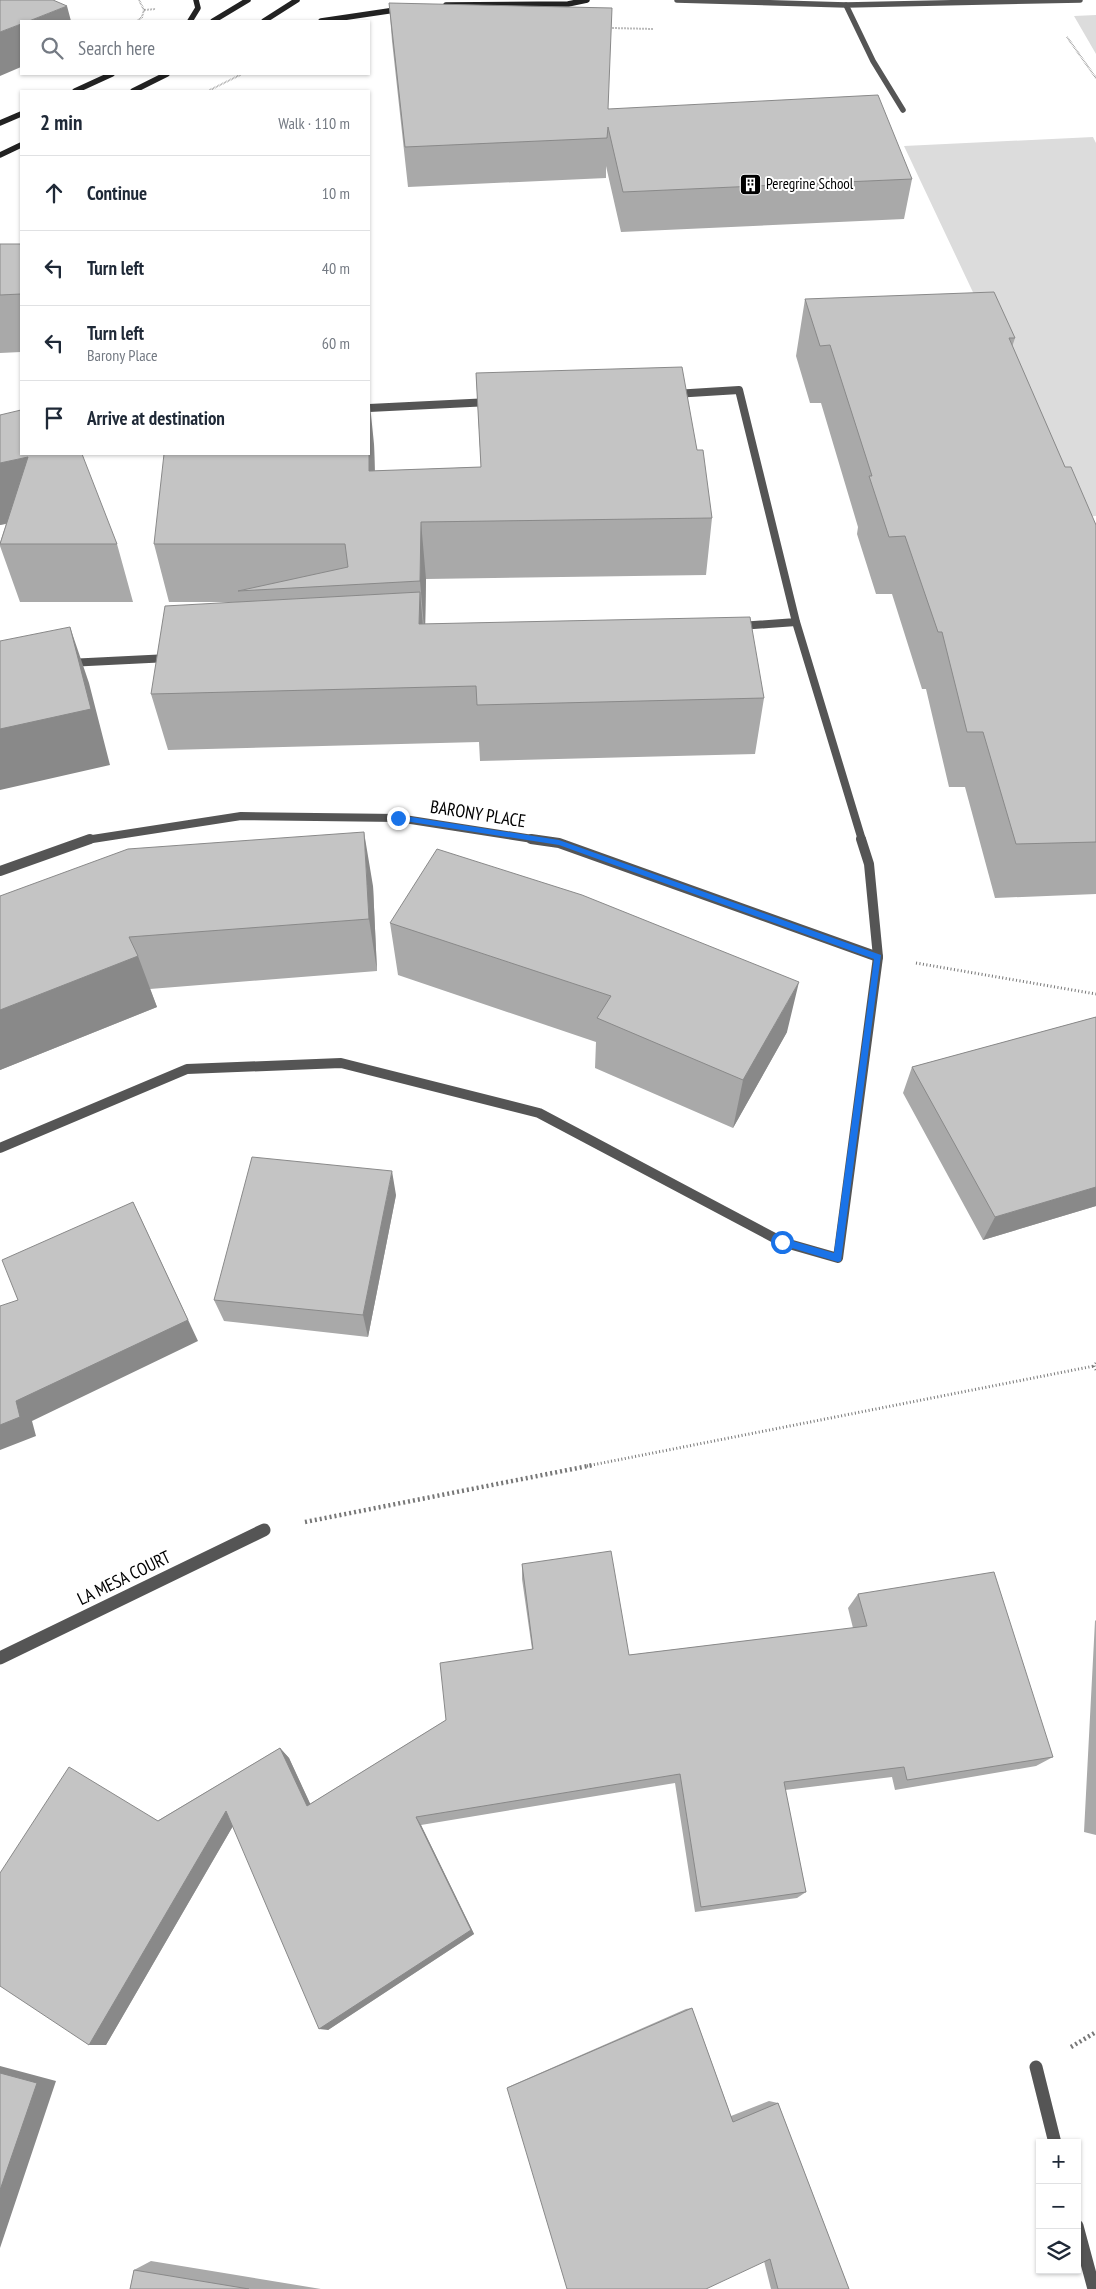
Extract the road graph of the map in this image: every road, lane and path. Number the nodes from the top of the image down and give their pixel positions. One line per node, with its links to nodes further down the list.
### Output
1 (140, 0): 12 (path)
2 (196, 0): 13 (main road)
3 (248, 0): 14 (main road)
4 (296, 0): 15 (main road)
5 (587, 0): 10 (main road)
6 (677, 0): 9 (street)
7 (1080, 0): 8 (street)
8 (1040, 1): 9 (street)
9 (846, 5): 23 (street)
10 (442, 6)
11 (407, 9): 16 (main road)
12 (138, 20)
13 (191, 20)
14 (215, 20)
15 (266, 20)
16 (328, 20)
17 (110, 75): 20 (main road)
18 (165, 75): 21 (main road)
19 (240, 75): 22 (path)
20 (76, 90)
21 (134, 90)
22 (210, 90)
23 (903, 110)
24 (20, 114): 25 (main road)
25 (0, 123)
26 (20, 145): 27 (main road)
27 (0, 155)
28 (661, 394): 31 (street)
29 (495, 402): 30 (street)
30 (370, 408)
31 (796, 622): 32 (street); 36 (street)
32 (727, 626)
33 (174, 657): 34 (street)
34 (56, 664)
35 (0, 870): 36 (street, BARONY PLACE)
36 (878, 957): 37 (path); 38 (street)
37 (1096, 994)
38 (0, 1148)
39 (1095, 1366): 40 (path)
40 (264, 1530): 41 (street, LA MESA COURT)
41 (0, 1658)
42 (1036, 2067): 43 (street)
43 (1054, 2139)
44 (1078, 2229): 45 (street)
45 (1094, 2289)

